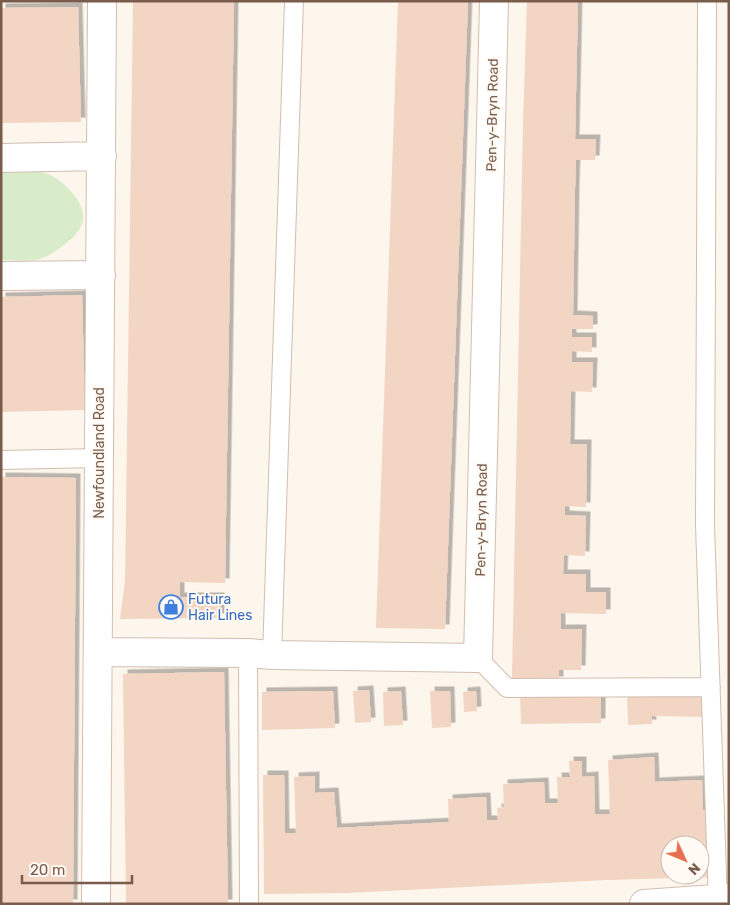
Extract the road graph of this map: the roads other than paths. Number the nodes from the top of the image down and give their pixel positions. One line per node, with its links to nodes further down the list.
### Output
1 (102, 1): 5 (street, Newfoundland Road)
2 (294, 1): 12 (lane)
3 (494, 1): 13 (street, Pen-y-Bryn Road)
4 (707, 1): 14 (lane)
5 (102, 156): 6 (street); 7 (street, Newfoundland Road)
6 (1, 158)
7 (101, 275): 8 (street); 9 (street, Newfoundland Road)
8 (1, 276)
9 (99, 458): 10 (lane); 11 (street, Newfoundland Road)
10 (1, 460)
11 (98, 652): 12 (street); 16 (street, Newfoundland Road)
12 (260, 654): 13 (street); 17 (lane)
13 (478, 658): 14 (lane)
14 (711, 687): 15 (lane)
15 (722, 901): 18 (street)
16 (96, 904)
17 (249, 904)
18 (644, 904)

